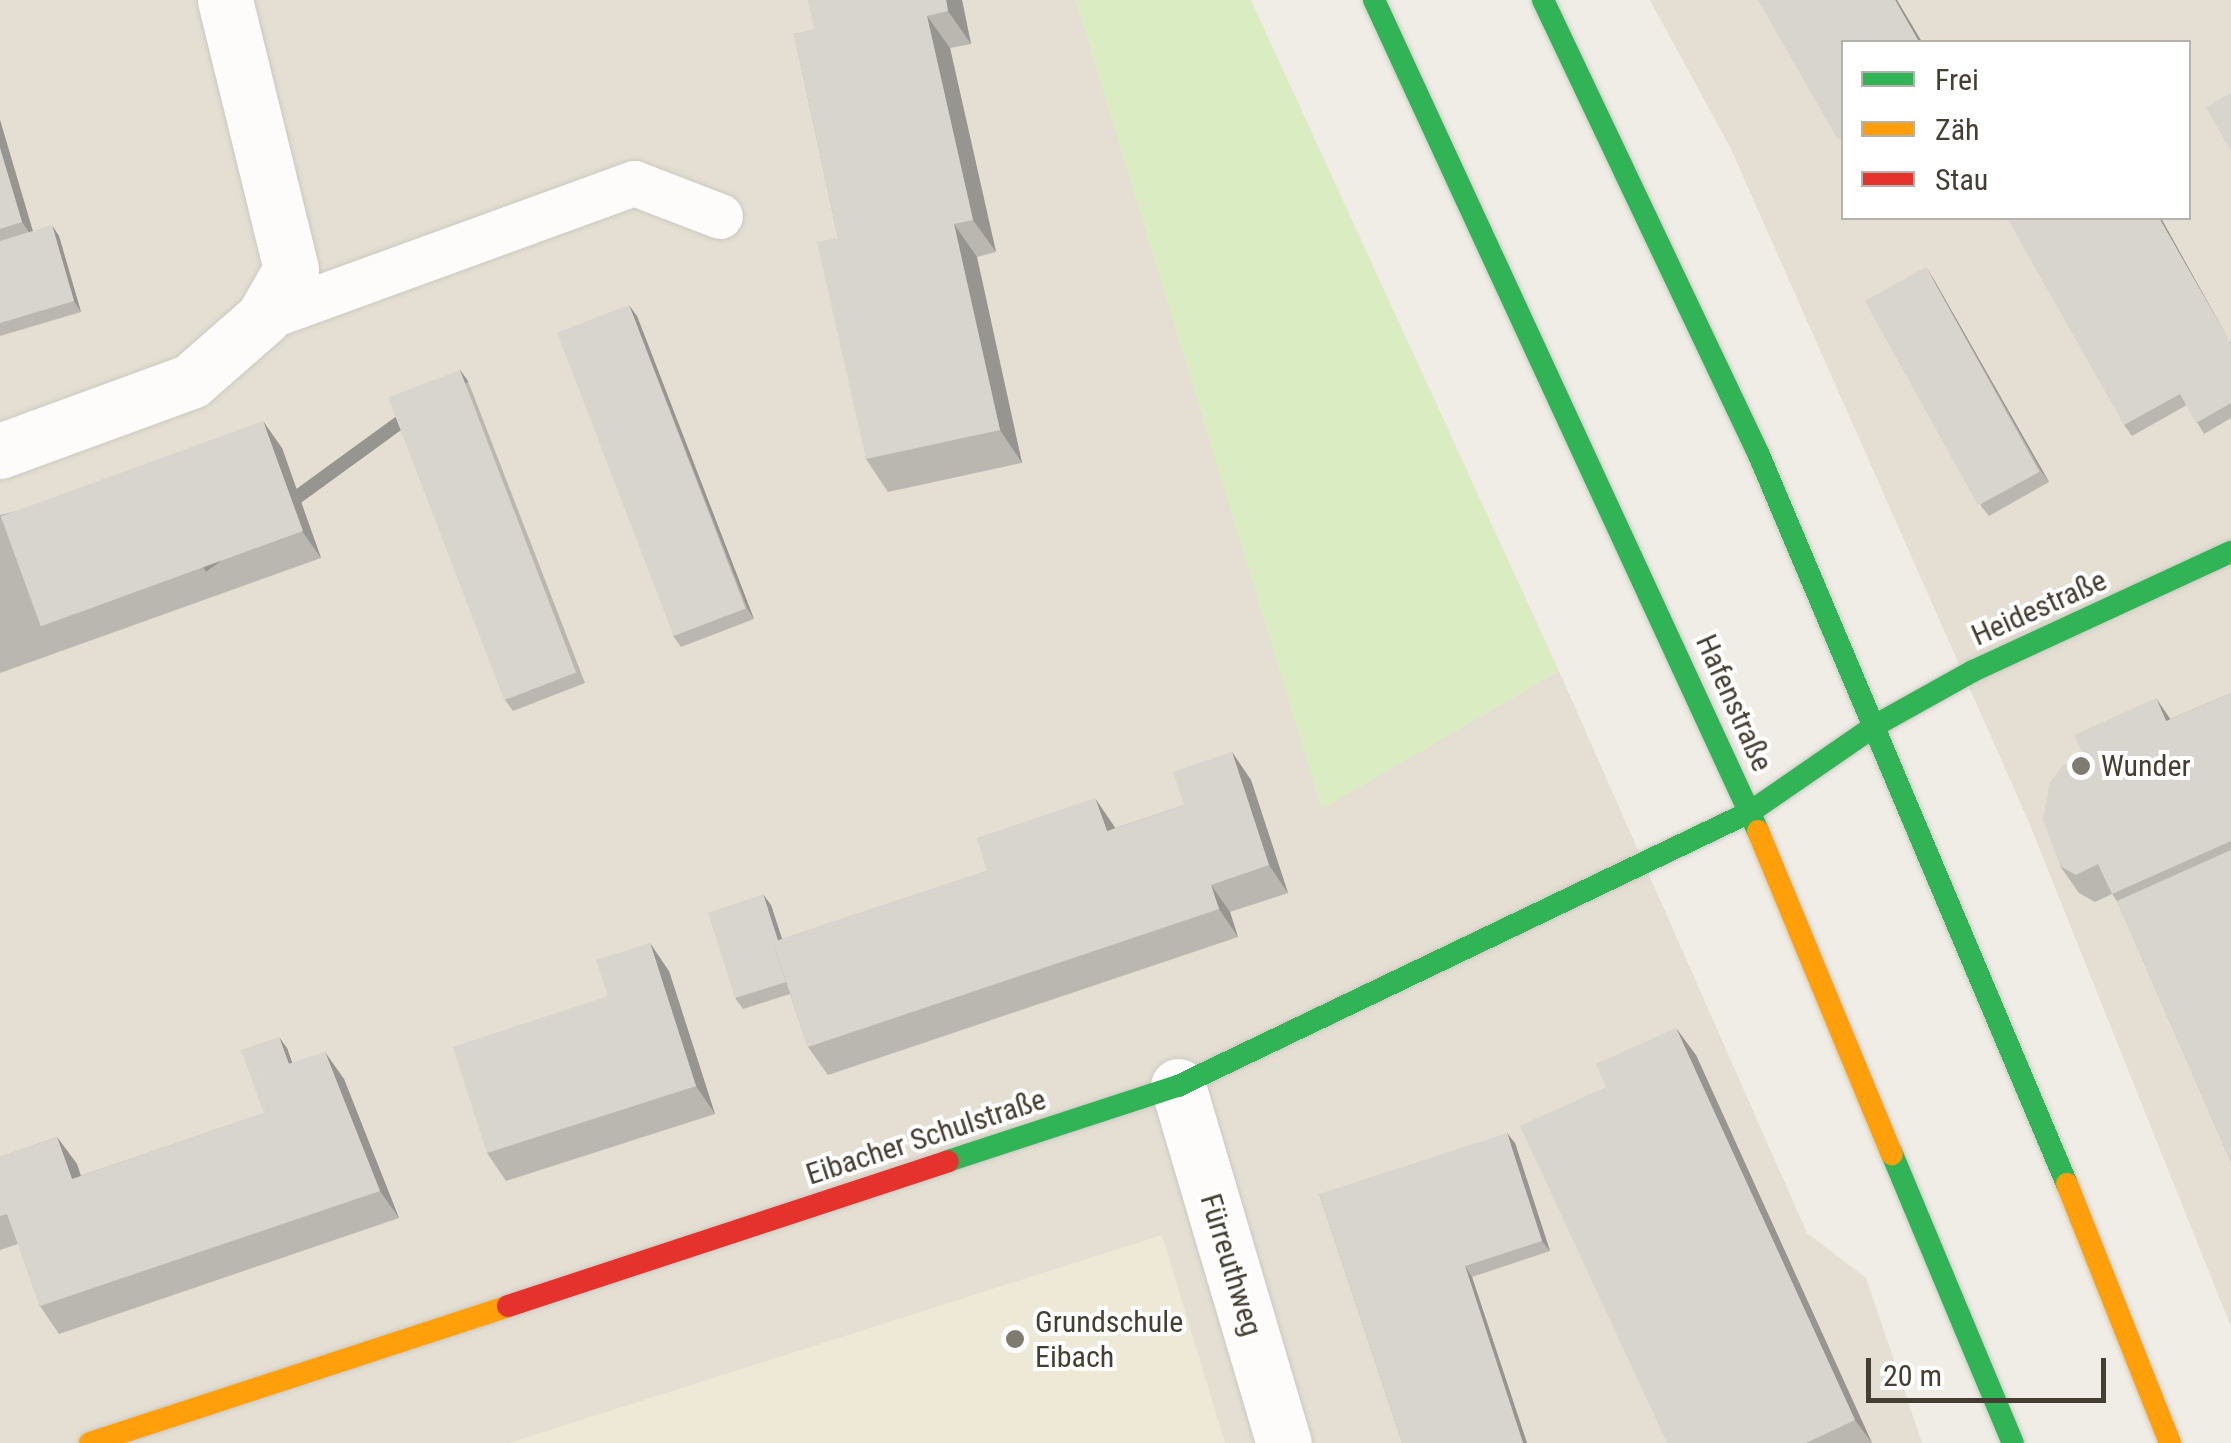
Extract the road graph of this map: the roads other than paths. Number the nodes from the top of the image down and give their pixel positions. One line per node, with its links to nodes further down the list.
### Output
1 (225, 0): 5 (street)
2 (1374, 0): 9 (main road, Hafenstraße)
3 (1542, 0): 8 (main road)
4 (720, 216): 5 (lane)
5 (264, 318): 6 (street)
6 (0, 451)
7 (2231, 552): 8 (main road, Heidestraße)
8 (1876, 725): 9 (main road, Heidestraße); 14 (main road)
9 (1750, 812): 10 (main road, Eibacher Schulstraße); 13 (main road, Hafenstraße)
10 (1178, 1086): 11 (main road, Eibacher Schulstraße); 12 (street, Fürreuthweg)
11 (90, 1443)
12 (1284, 1443)
13 (2013, 1443)
14 (2170, 1443)

